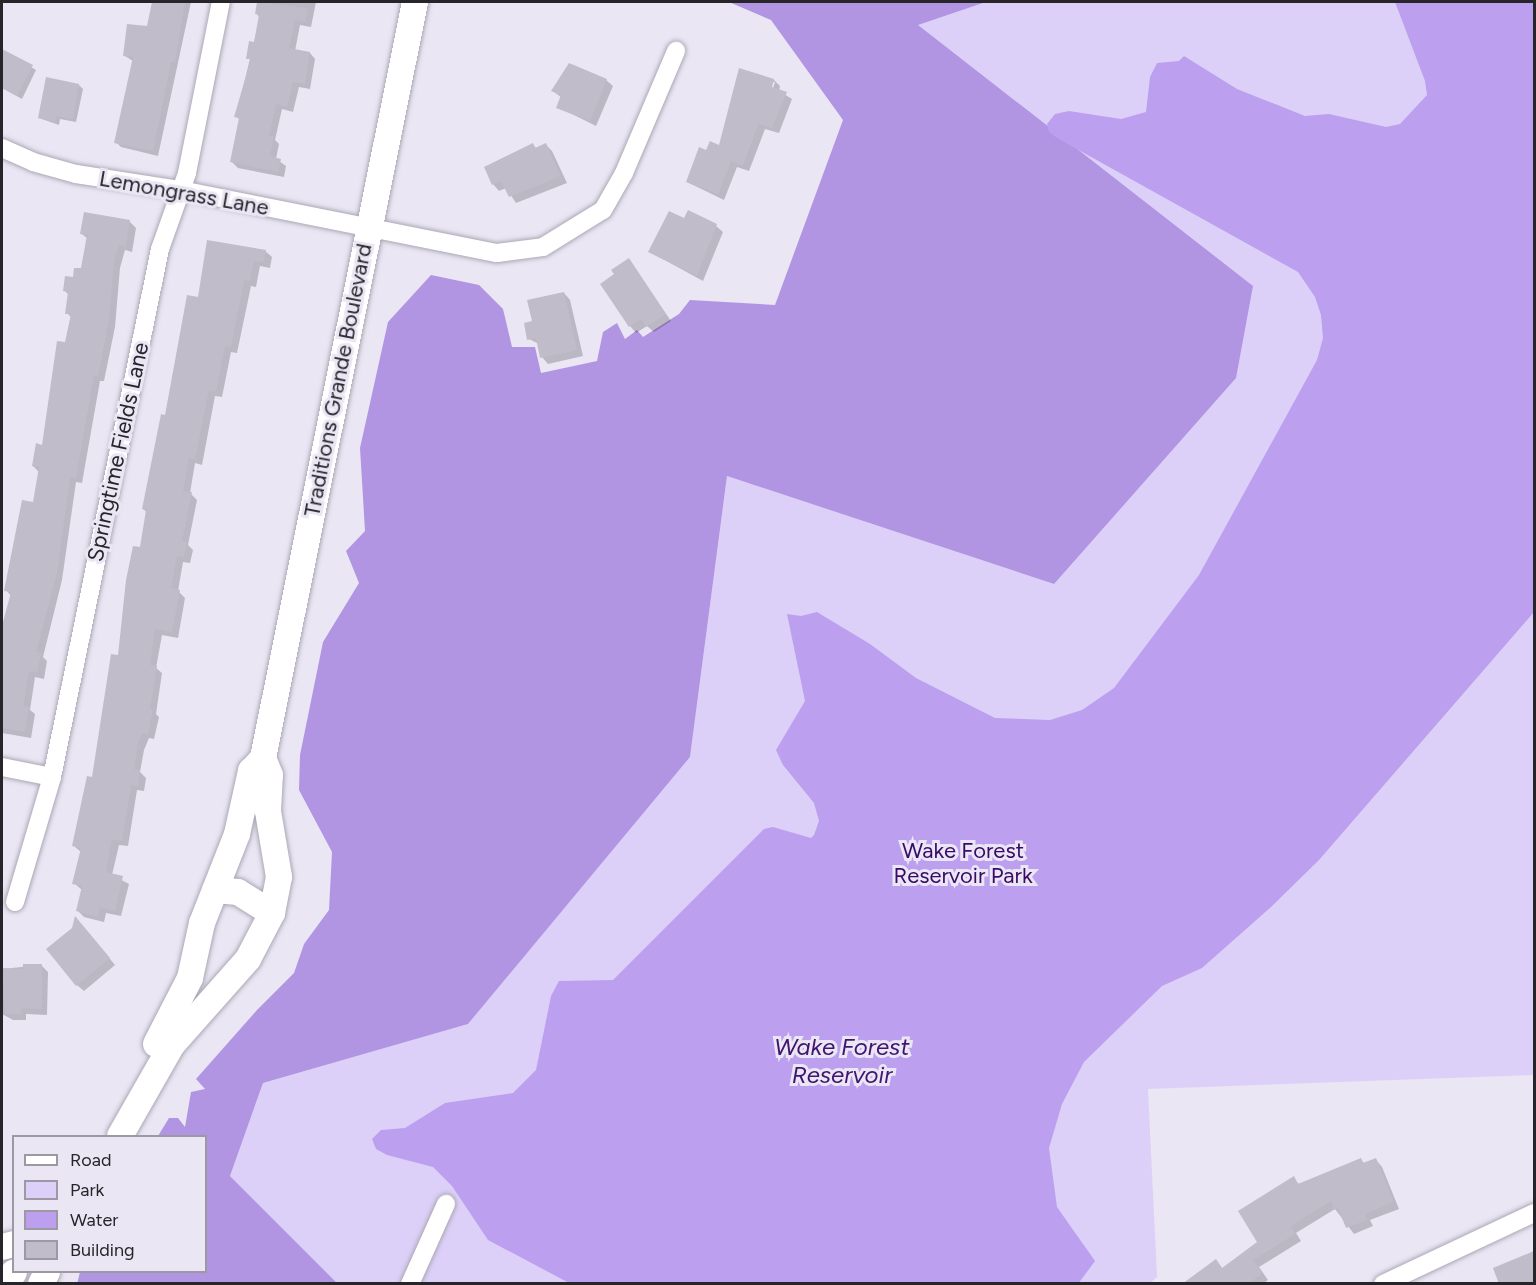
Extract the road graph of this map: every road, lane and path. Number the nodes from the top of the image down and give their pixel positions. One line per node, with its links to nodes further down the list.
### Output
1 (221, 2): 5 (street, Springtime Fields Lane)
2 (415, 2): 6 (main road, Traditions Grande Boulevard)
3 (676, 51): 6 (street, Lemongrass Lane)
4 (2, 148): 5 (street, Lemongrass Lane)
5 (181, 190): 6 (street, Lemongrass Lane); 9 (street, Springtime Fields Lane)
6 (369, 227): 7 (main road, Traditions Grande Boulevard)
7 (263, 758): 10 (main road, Traditions Grande Boulevard); 12 (main road, Traditions Grande Boulevard)
8 (2, 767): 9 (street)
9 (52, 777): 11 (street, Springtime Fields Lane)
10 (215, 890): 12 (main road); 13 (main road, Traditions Grande Boulevard)
11 (15, 902)
12 (272, 913): 14 (main road, Traditions Grande Boulevard)
13 (101, 1135)
14 (121, 1135)
15 (446, 1204): 17 (street)
16 (1534, 1213): 18 (street)
17 (414, 1282)
18 (1383, 1284)

